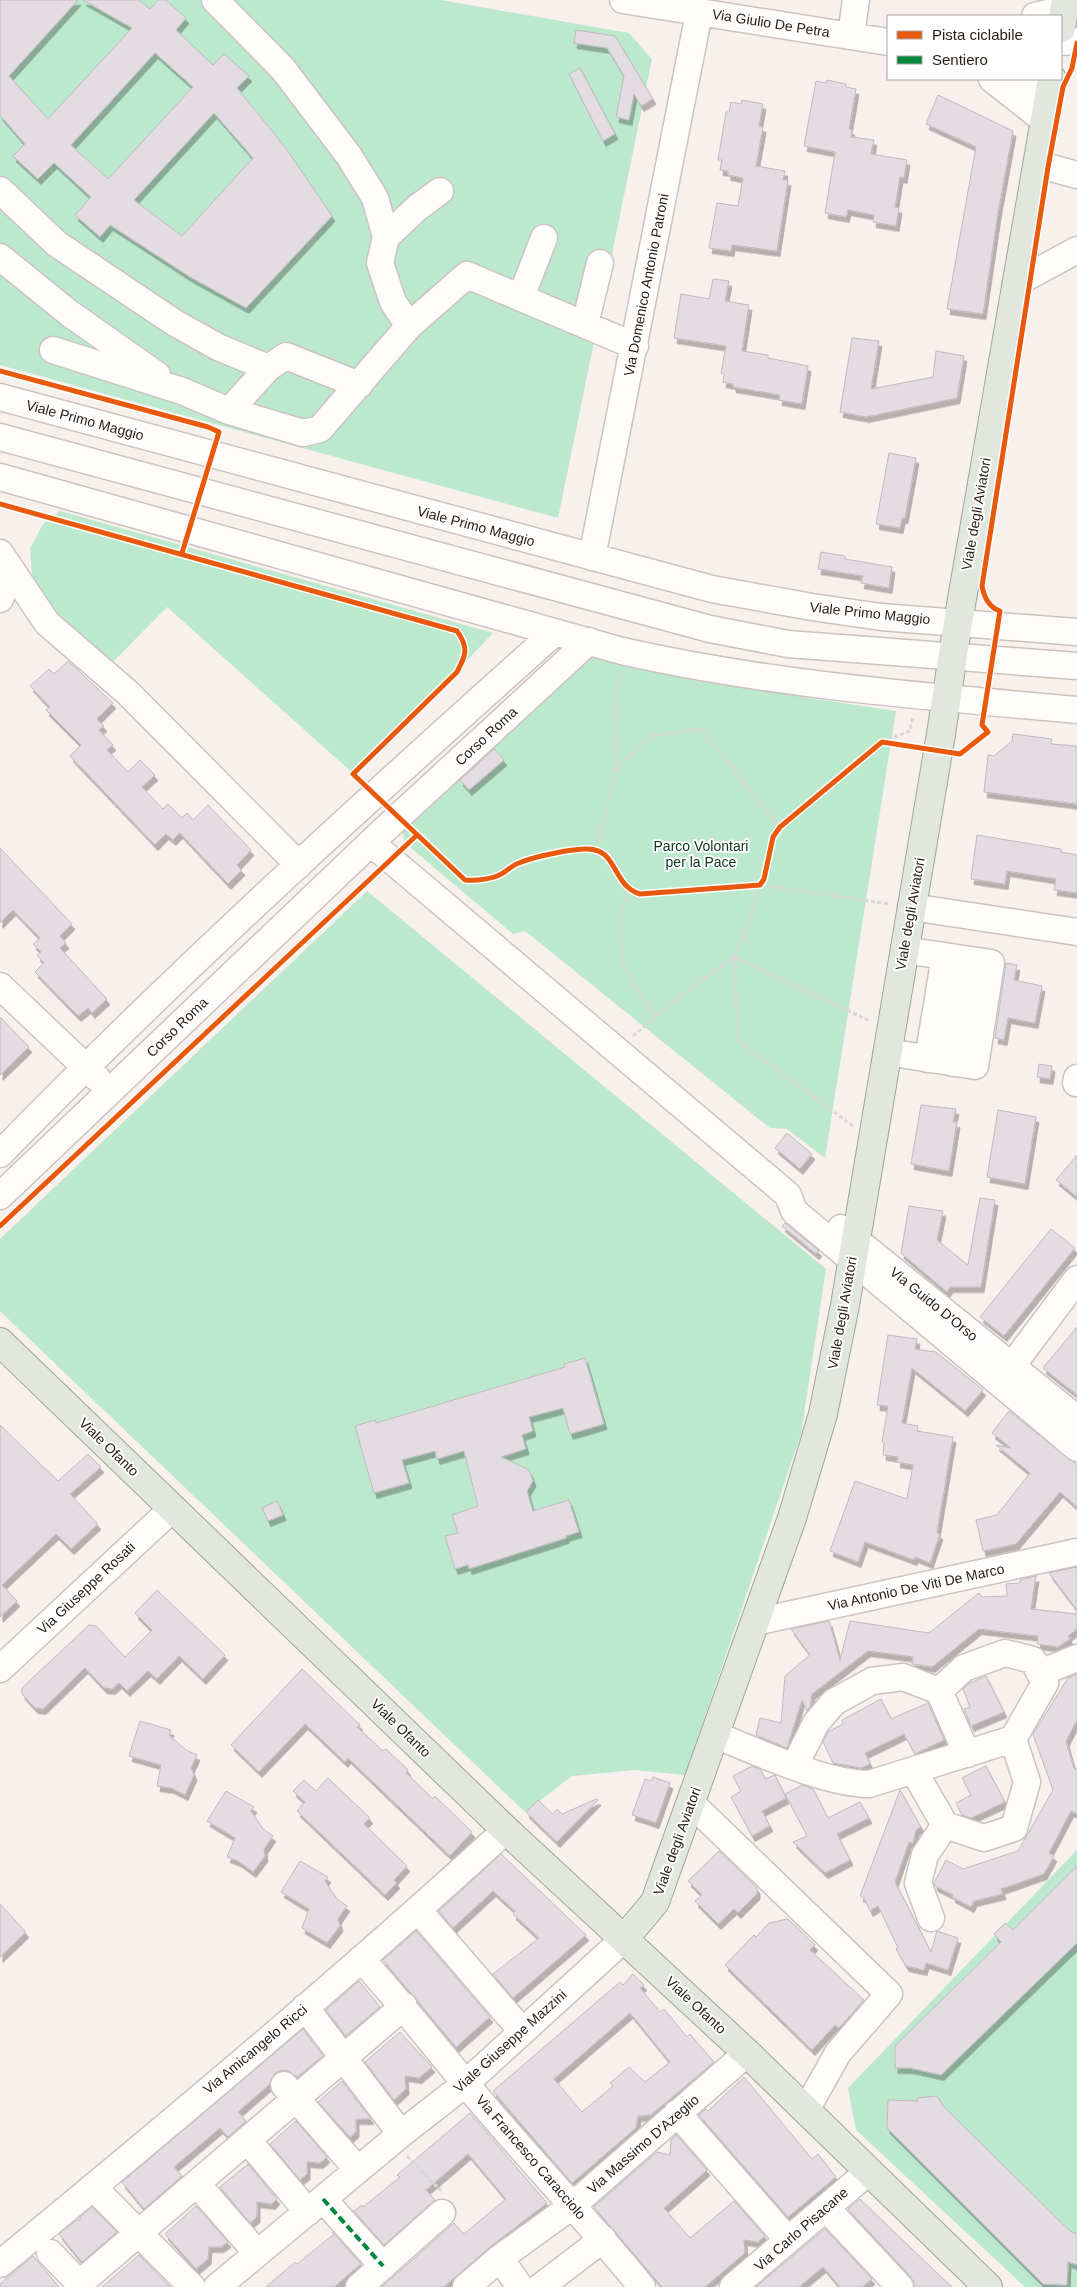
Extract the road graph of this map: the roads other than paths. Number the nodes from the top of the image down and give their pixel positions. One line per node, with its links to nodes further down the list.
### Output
1 (215, 0): 19 (street)
2 (856, 0): 7 (street)
3 (634, 1): 5 (street, Via Giulio De Petra)
4 (1064, 12): 6 (street)
5 (699, 13): 7 (street, Via Giulio De Petra); 28 (street, Via Domenico Antonio Patroni)
6 (1043, 15)
7 (851, 35): 9 (street, Via Giulio De Petra)
8 (1077, 41): 10 (street)
9 (887, 42)
10 (1062, 42)
11 (993, 80): 14 (street)
12 (1026, 80): 13 (street)
13 (1051, 83): 14 (main road, Viale degli Aviatori)
14 (1044, 120): 15 (main road, Viale degli Aviatori)
15 (1038, 164): 16 (street); 24 (main road, Viale degli Aviatori)
16 (1077, 175)
17 (0, 190): 30 (street)
18 (440, 191): 19 (street)
19 (386, 236): 27 (street)
20 (544, 238): 25 (street)
21 (1077, 250): 24 (street)
22 (0, 257): 32 (street)
23 (600, 263): 26 (street)
24 (1016, 283): 41 (main road, Viale degli Aviatori)
25 (521, 297): 26 (street); 27 (street)
26 (585, 324): 28 (street)
27 (409, 326): 31 (street)
28 (634, 346): 38 (street, Via Domenico Antonio Patroni)
29 (53, 350): 32 (street)
30 (268, 368): 31 (street); 34 (street)
31 (359, 385): 34 (street)
32 (182, 392): 34 (street)
33 (0, 397): 38 (street, Viale Primo Maggio)
34 (229, 411)
35 (0, 437): 45 (street)
36 (0, 477): 42 (street)
37 (0, 553): 52 (street)
38 (592, 557): 41 (street, Viale Primo Maggio)
39 (0, 560): 40 (street)
40 (0, 598)
41 (958, 622): 43 (street, Viale Primo Maggio); 45 (main road, Viale degli Aviatori)
42 (555, 632): 44 (street); 49 (street)
43 (1077, 632)
44 (589, 641): 47 (street); 51 (street, Corso Roma)
45 (952, 656): 46 (street); 47 (main road, Viale degli Aviatori)
46 (1077, 666)
47 (946, 698): 48 (street); 53 (main road, Viale degli Aviatori)
48 (1077, 710)
49 (359, 808): 50 (street); 51 (street)
50 (330, 836): 51 (street); 52 (street)
51 (369, 844): 61 (street, Corso Roma); 64 (street, Via Guido D'Orso)
52 (300, 865): 60 (street)
53 (911, 907): 54 (street); 55 (main road, Viale degli Aviatori)
54 (1077, 932)
55 (904, 950): 56 (street); 58 (main road, Viale degli Aviatori)
56 (957, 958): 59 (street); 59 (street)
57 (0, 986): 60 (street)
58 (889, 1041): 59 (street); 64 (main road, Viale degli Aviatori)
59 (941, 1061)
60 (85, 1066): 61 (street); 62 (street)
61 (110, 1091): 63 (street, Corso Roma)
62 (0, 1154)
63 (0, 1196)
64 (853, 1251): 67 (street, Via Guido D'Orso); 72 (main road, Viale degli Aviatori)
65 (1077, 1279): 67 (street)
66 (0, 1342): 70 (main road, Viale Ofanto)
67 (1018, 1381): 68 (street, Via Guido D'Orso); 69 (street, Via Guido D'Orso)
68 (1077, 1419)
69 (1077, 1448)
70 (173, 1508): 74 (street, Via Giuseppe Rosati); 84 (main road, Viale Ofanto)
71 (1077, 1552): 72 (street, Via Antonio De Viti De Marco)
72 (755, 1622): 77 (main road, Viale degli Aviatori)
73 (1077, 1658): 75 (street)
74 (0, 1669)
75 (1040, 1673): 76 (street); 78 (street)
76 (939, 1691): 79 (street); 80 (street)
77 (715, 1735): 80 (street); 82 (main road, Viale degli Aviatori)
78 (1013, 1739): 79 (street); 83 (street)
79 (967, 1754): 81 (street)
80 (794, 1765): 81 (street)
81 (914, 1771): 83 (street)
82 (690, 1802): 87 (main road, Viale degli Aviatori); 96 (street)
83 (945, 1825): 86 (street)
84 (506, 1830): 85 (street, Via Amicangelo Ricci); 87 (main road, Viale Ofanto)
85 (418, 1910): 88 (street, Via Amicangelo Ricci); 91 (street)
86 (932, 1918)
87 (624, 1938): 91 (street, Viale Giuseppe Mazzini); 92 (main road, Viale Ofanto)
88 (361, 1959): 89 (street, Via Francesco Caracciolo); 90 (street, Via Amicangelo Ricci)
89 (404, 2006): 93 (street); 94 (street, Via Francesco Caracciolo)
90 (305, 2007): 93 (street); 103 (street, Via Amicangelo Ricci)
91 (522, 2030): 94 (street, Viale Giuseppe Mazzini)
92 (747, 2053): 96 (main road, Viale Ofanto); 97 (street, Via Massimo D'Azeglio)
93 (344, 2058): 95 (street); 98 (street)
94 (465, 2084): 98 (street, Viale Giuseppe Mazzini); 106 (street, Via Francesco Caracciolo)
95 (290, 2092): 99 (street); 100 (street)
96 (806, 2110): 101 (main road, Viale Ofanto)
97 (677, 2113): 106 (street, Via Massimo D'Azeglio); 110 (street)
98 (397, 2137): 100 (street, Viale Giuseppe Mazzini)
99 (248, 2141): 102 (street); 105 (street)
100 (358, 2170): 105 (street, Viale Giuseppe Mazzini)
101 (868, 2172): 107 (street, Via Carlo Pisacane); 126 (main road, Viale Ofanto)
102 (197, 2184): 108 (street); 112 (street)
103 (93, 2187): 108 (street); 114 (street, Via Amicangelo Ricci)
104 (442, 2202): 115 (street)
105 (315, 2205): 112 (street, Viale Giuseppe Mazzini); 115 (street)
106 (572, 2206): 109 (street, Via Francesco Caracciolo); 113 (street, Via Massimo D'Azeglio)
107 (826, 2208): 110 (street, Via Carlo Pisacane); 125 (street)
108 (139, 2232): 116 (street); 117 (street)
109 (604, 2239): 122 (street); 123 (street, Via Francesco Caracciolo)
110 (788, 2240): 124 (street, Via Carlo Pisacane)
111 (50, 2253): 116 (street)
112 (257, 2253): 118 (street, Viale Giuseppe Mazzini)
113 (500, 2258): 120 (street, Via Massimo D'Azeglio); 121 (street)
114 (0, 2264)
115 (383, 2266): 119 (street)
116 (81, 2285)
117 (192, 2287)
118 (216, 2287)
119 (359, 2287)
120 (466, 2287)
121 (520, 2287)
122 (540, 2287)
123 (642, 2287)
124 (734, 2287)
125 (900, 2287)
126 (988, 2287)

